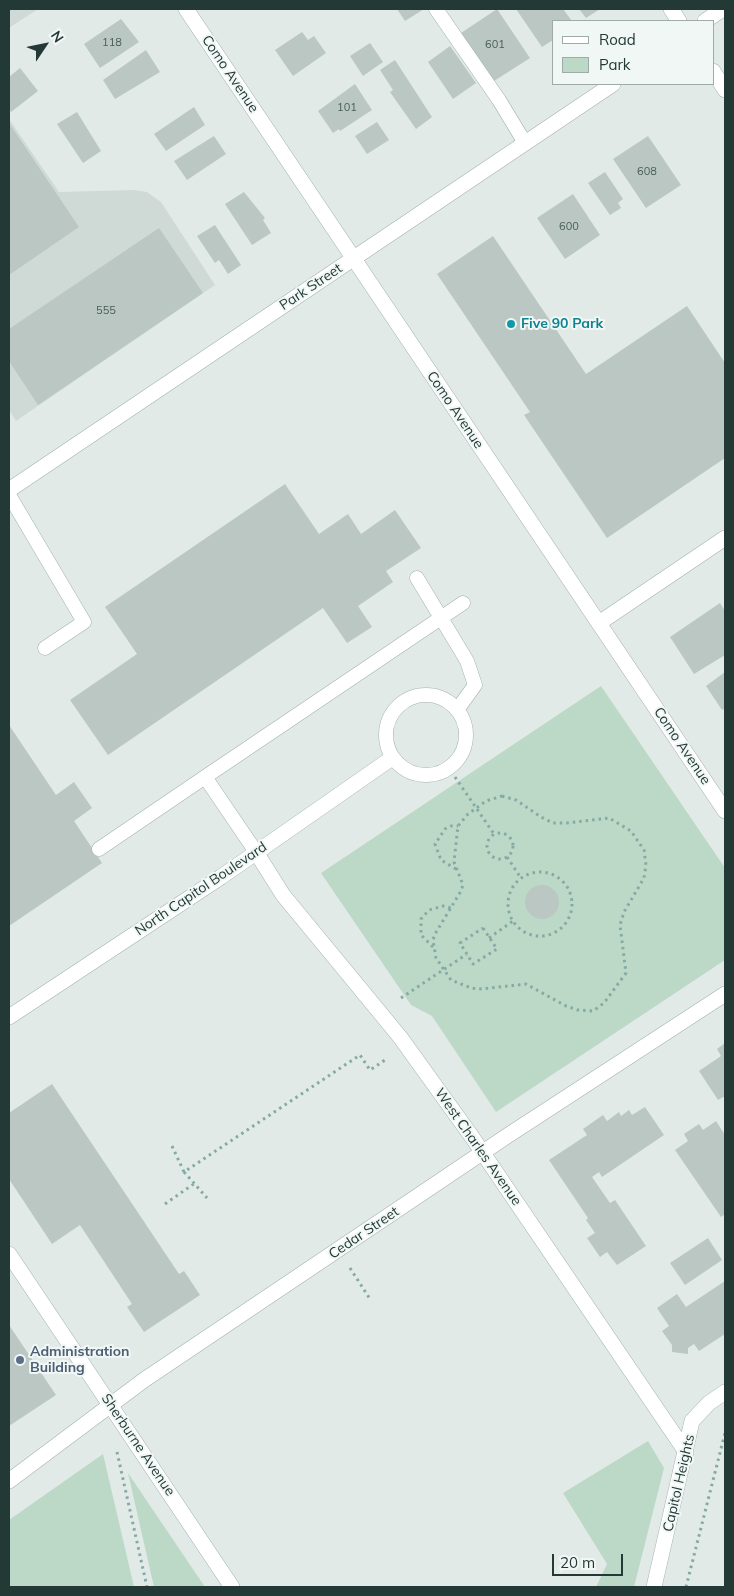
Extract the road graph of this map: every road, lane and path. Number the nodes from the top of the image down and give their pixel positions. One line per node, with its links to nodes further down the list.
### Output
1 (186, 9): 11 (street, Como Avenue)
2 (436, 9): 10 (lane)
3 (671, 9): 5 (street)
4 (723, 9): 6 (street)
5 (678, 20)
6 (706, 20)
7 (714, 73): 9 (street)
8 (612, 85): 10 (street, Park Street)
9 (725, 90)
10 (525, 143): 11 (street, Park Street)
11 (353, 258): 12 (street, Park Street); 18 (street, Como Avenue)
12 (9, 490)
13 (9, 495): 19 (lane)
14 (725, 538): 18 (street)
15 (417, 578): 17 (lane)
16 (463, 603): 17 (lane)
17 (442, 617): 20 (lane); 22 (lane)
18 (599, 623): 25 (street, Como Avenue)
19 (45, 648)
20 (457, 710): 21 (lane); 21 (lane)
21 (392, 758): 29 (street, North Capitol Boulevard)
22 (205, 777): 28 (lane); 29 (lane)
23 (455, 777): 24 (path)
24 (476, 808): 26 (path); 27 (path); 38 (path)
25 (725, 810)
26 (458, 826): 31 (path); 31 (path)
27 (494, 834): 30 (path); 30 (path)
28 (99, 849)
29 (256, 852): 41 (street, North Capitol Boulevard); 44 (street, West Charles Avenue)
30 (508, 857): 32 (path)
31 (456, 869): 33 (path)
32 (521, 878): 34 (path); 34 (path)
33 (451, 908): 36 (path); 36 (path)
34 (513, 921): 35 (path)
35 (489, 938): 37 (path); 37 (path)
36 (434, 948): 38 (path)
37 (467, 954): 38 (path)
38 (444, 971): 40 (path)
39 (725, 994): 44 (street, Cedar Street)
40 (401, 998)
41 (9, 1017)
42 (385, 1060): 45 (path)
43 (172, 1146): 45 (path)
44 (483, 1152): 53 (street, Cedar Street); 56 (street, West Charles Avenue)
45 (184, 1172): 46 (path)
46 (195, 1183): 47 (path); 48 (path)
47 (207, 1198)
48 (165, 1204)
49 (9, 1254): 53 (street, Sherburne Avenue)
50 (350, 1268): 51 (path)
51 (370, 1299)
52 (725, 1392): 56 (street, Capitol Heights)
53 (111, 1406): 57 (street, Cedar Street); 59 (street, Sherburne Avenue)
54 (725, 1433): 61 (path)
55 (116, 1451): 58 (path)
56 (686, 1452): 60 (street, Capitol Heights)
57 (9, 1481)
58 (147, 1587)
59 (232, 1587)
60 (654, 1587)
61 (686, 1587)

